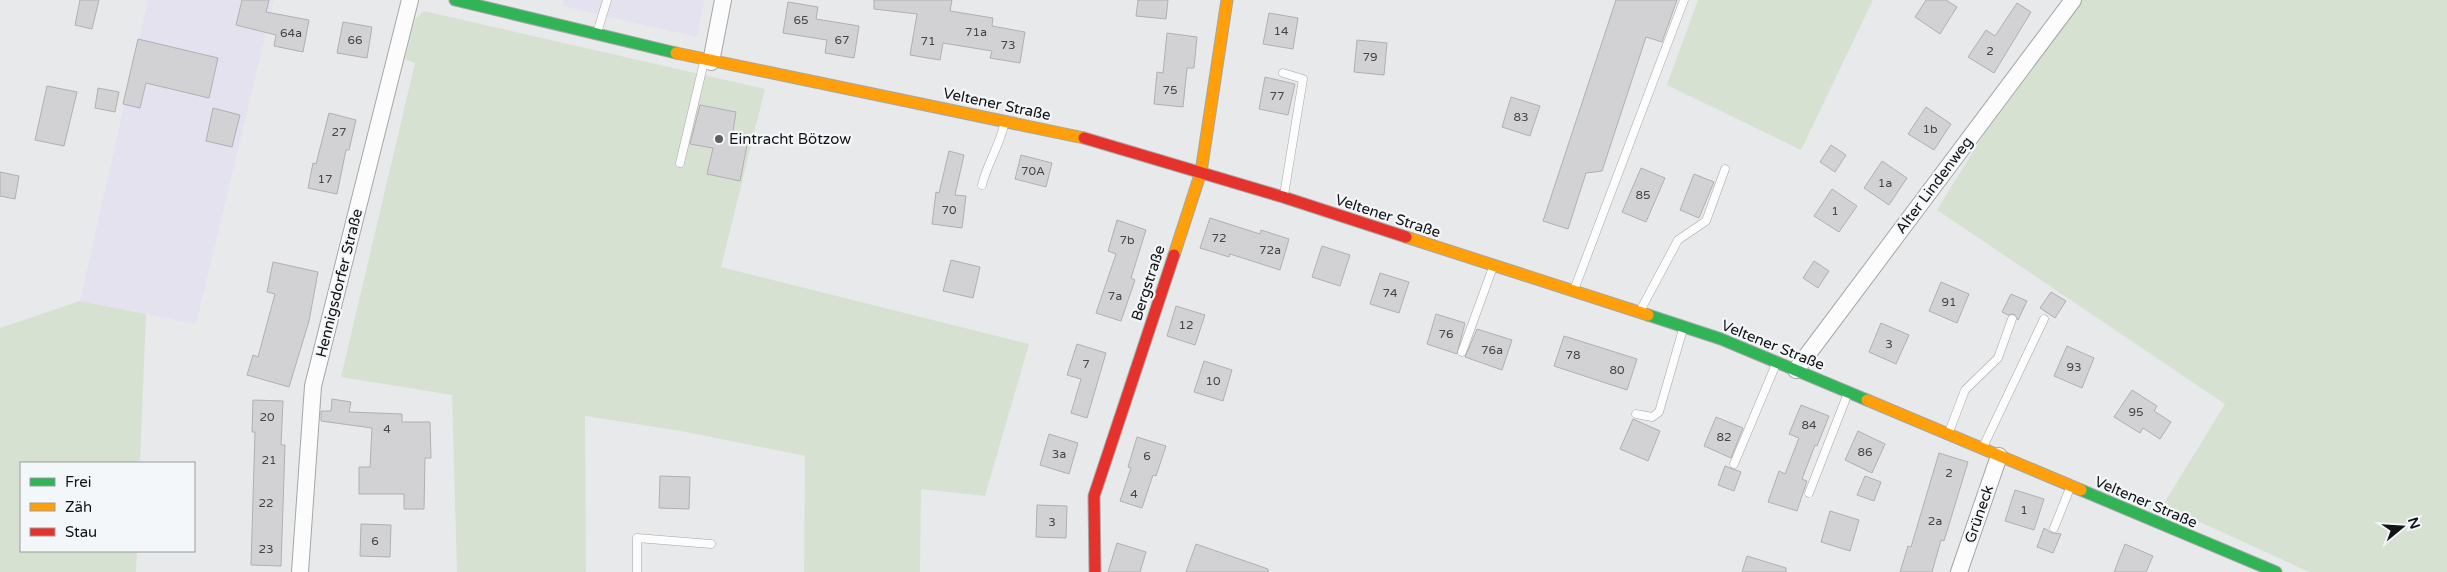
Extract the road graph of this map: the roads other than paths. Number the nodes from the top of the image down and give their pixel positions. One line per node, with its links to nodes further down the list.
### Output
1 (410, 0): 37 (street, Hennigsdorfer Straße)
2 (455, 0): 8 (main road, Veltener Straße)
3 (606, 0): 9 (lane)
4 (723, 0): 10 (street)
5 (1227, 0): 15 (main road, Bergstraße)
6 (1684, 0): 19 (lane)
7 (2073, 0): 26 (street, Alter Lindenweg)
8 (500, 5): 9 (main road, Veltener Straße)
9 (597, 35): 10 (main road, Veltener Straße)
10 (708, 61): 12 (main road, Veltener Straße); 13 (lane)
11 (1283, 74): 17 (lane)
12 (1005, 121): 15 (main road, Veltener Straße); 16 (lane)
13 (680, 163)
14 (1725, 169): 20 (lane)
15 (1201, 172): 17 (main road, Veltener Straße); 39 (main road, Bergstraße)
16 (982, 185)
17 (1283, 197): 18 (main road, Veltener Straße)
18 (1494, 266): 19 (main road, Veltener Straße); 24 (lane)
19 (1574, 292): 20 (main road, Veltener Straße)
20 (1639, 313): 23 (main road, Veltener Straße)
21 (2012, 319): 29 (lane)
22 (2044, 319): 30 (lane)
23 (1684, 327): 25 (main road, Veltener Straße); 28 (lane)
24 (1462, 352)
25 (1776, 362): 26 (main road, Veltener Straße); 32 (lane)
26 (1796, 370): 27 (main road, Veltener Straße)
27 (1848, 392): 29 (main road, Veltener Straße); 34 (lane)
28 (1636, 414)
29 (1948, 434): 30 (main road, Veltener Straße)
30 (1982, 448): 31 (main road, Veltener Straße)
31 (1999, 456): 33 (main road, Veltener Straße); 40 (street, Grüneck)
32 (1734, 464)
33 (2071, 487): 35 (lane); 41 (main road, Veltener Straße)
34 (1809, 493)
35 (2054, 528)
36 (711, 544): 38 (lane)
37 (300, 572)
38 (637, 572)
39 (1095, 572)
40 (1959, 572)
41 (2276, 572)

